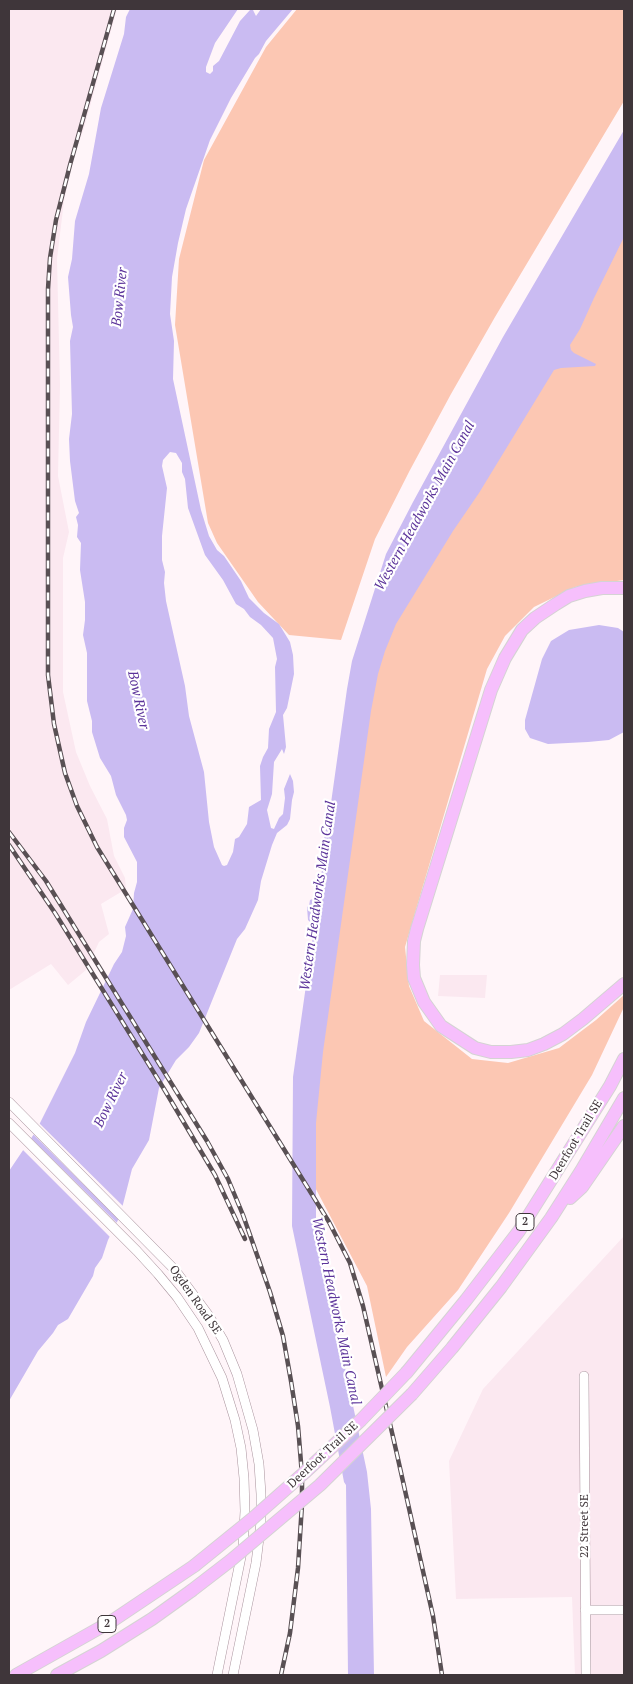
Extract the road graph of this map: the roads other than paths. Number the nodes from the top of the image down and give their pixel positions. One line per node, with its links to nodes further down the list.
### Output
1 (624, 588): 2 (highway)
2 (624, 984)
3 (624, 1047): 5 (highway)
4 (624, 1059): 5 (highway, Deerfoot Trail SE / 2)
5 (610, 1086): 14 (highway, Deerfoot Trail SE / 2, bridge)
6 (624, 1098): 10 (highway, Deerfoot Trail SE / 2)
7 (9, 1102): 17 (street, Ogden Road SE)
8 (9, 1123): 16 (street, Ogden Road SE)
9 (624, 1126): 10 (highway)
10 (551, 1218): 15 (highway, Deerfoot Trail SE / 2, bridge)
11 (584, 1376): 12 (street, 22 Street SE)
12 (585, 1610): 13 (street); 18 (street, 22 Street SE)
13 (624, 1610)
14 (16, 1675)
15 (56, 1675)
16 (217, 1675)
17 (233, 1675)
18 (586, 1675)

